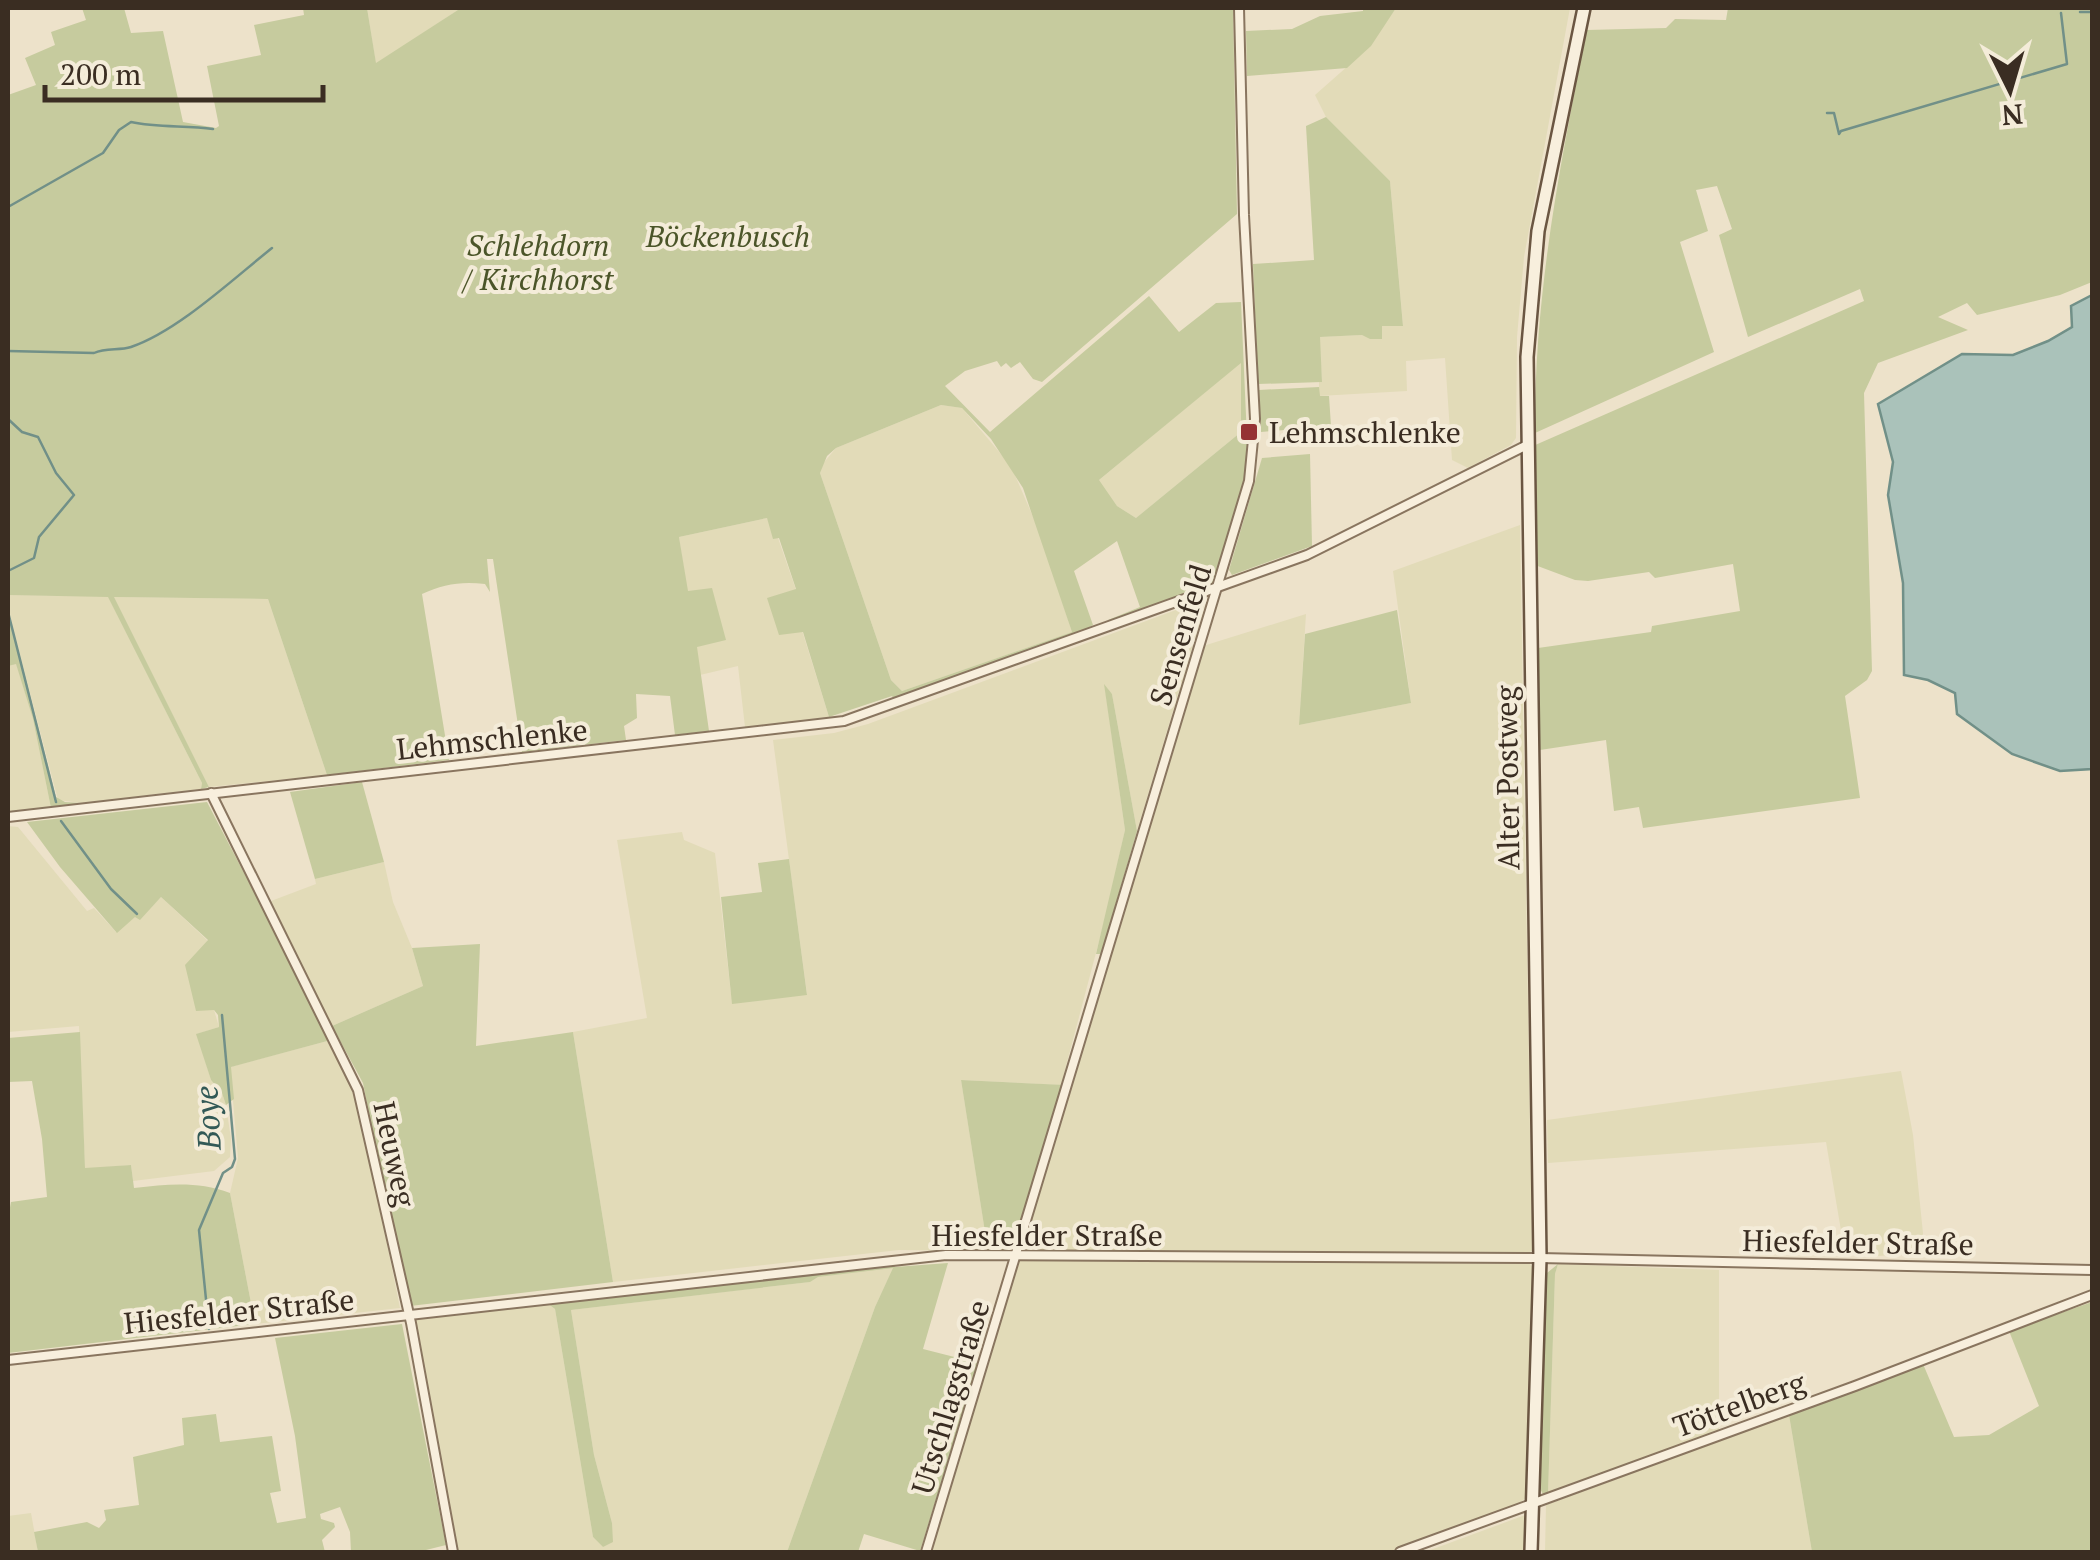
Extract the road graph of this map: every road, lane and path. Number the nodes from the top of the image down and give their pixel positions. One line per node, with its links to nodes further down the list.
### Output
1 (1239, 8): 4 (street, Sensenfeld)
2 (1584, 8): 3 (main road, Alter Postweg)
3 (1527, 444): 4 (street, Lehmschlenke); 8 (main road, Alter Postweg)
4 (1218, 586): 5 (street, Lehmschlenke); 7 (street, Sensenfeld)
5 (211, 793): 6 (street, Lehmschlenke); 11 (street, Heuweg)
6 (8, 817)
7 (1017, 1255): 8 (street, Hiesfelder Straße); 11 (street, Hiesfelder Straße); 15 (street, Utschlagstraße)
8 (1540, 1258): 9 (street, Hiesfelder Straße); 13 (main road, Alter Postweg)
9 (2092, 1270)
10 (2092, 1295): 13 (street, Töttelberg)
11 (408, 1314): 12 (street, Hiesfelder Straße); 14 (street, Heuweg)
12 (8, 1360)
13 (1533, 1503): 16 (street, Töttelberg); 17 (main road, Alter Postweg)
14 (453, 1552)
15 (926, 1552)
16 (1400, 1552)
17 (1532, 1552)

